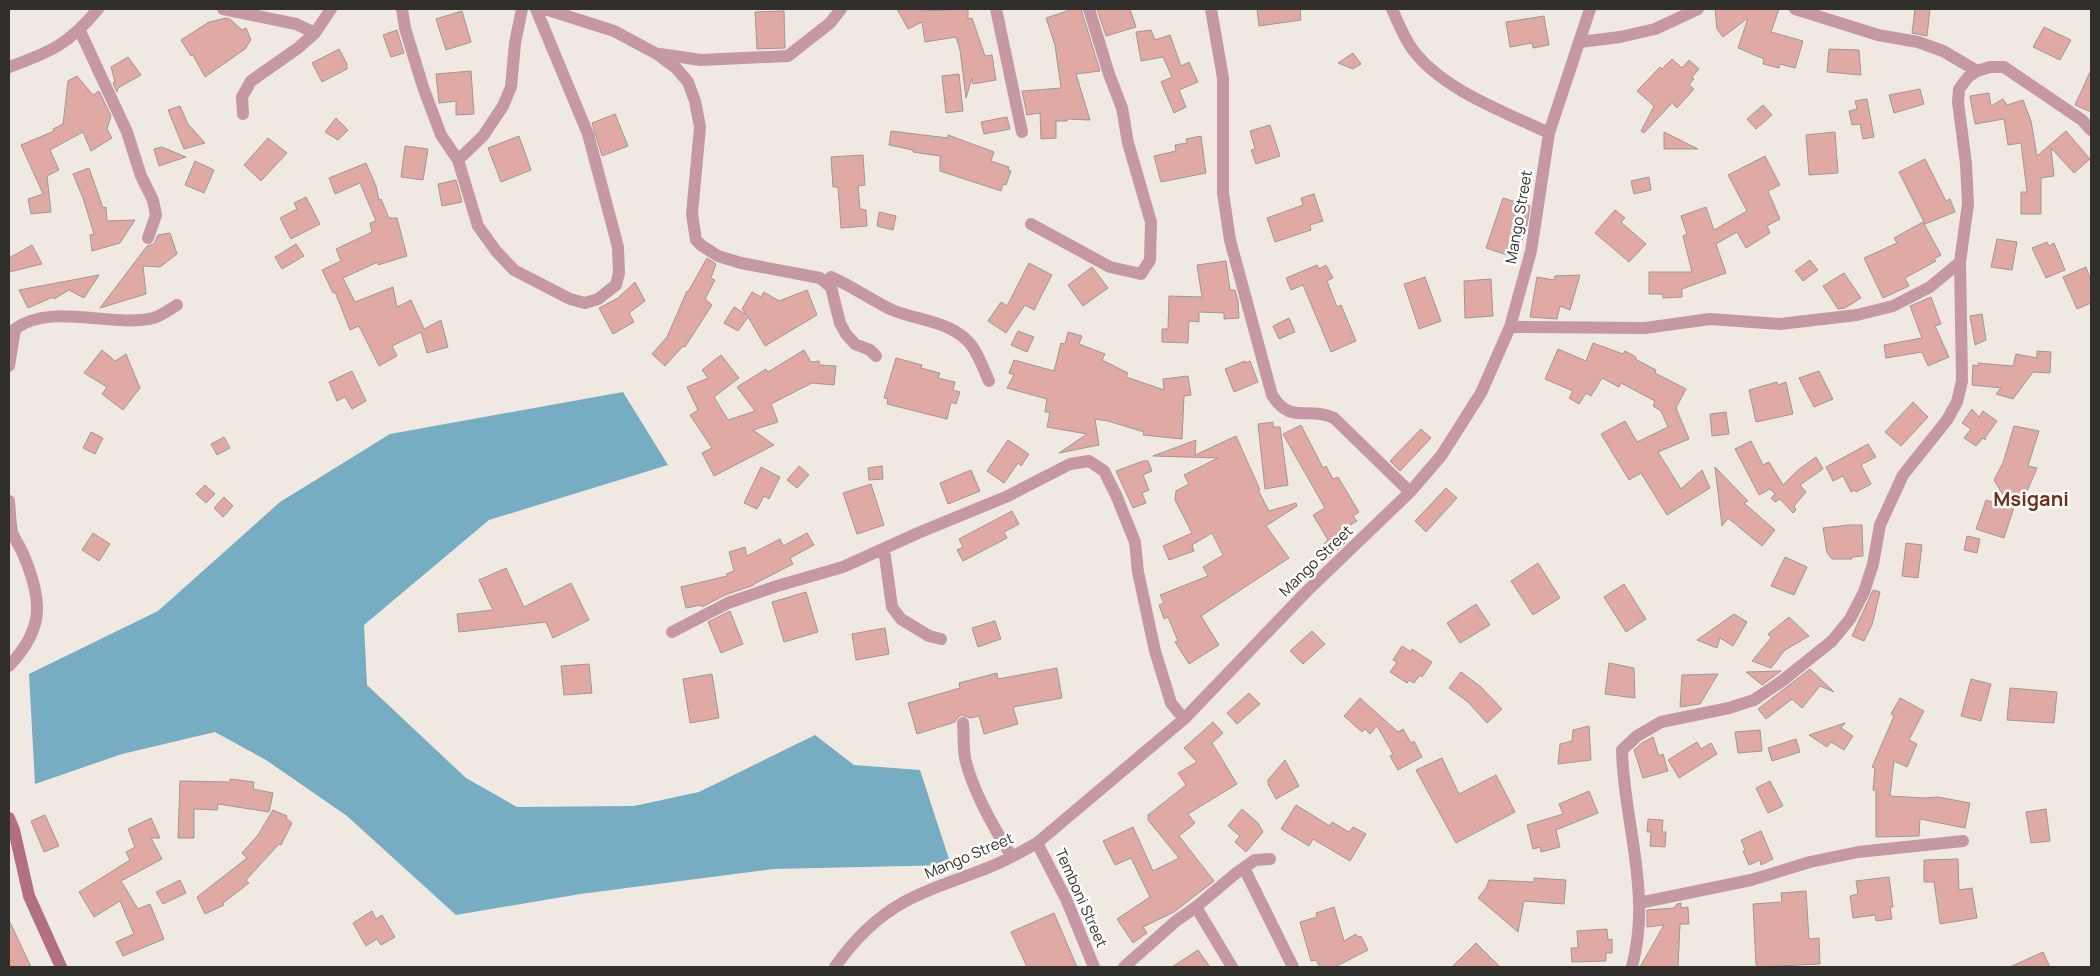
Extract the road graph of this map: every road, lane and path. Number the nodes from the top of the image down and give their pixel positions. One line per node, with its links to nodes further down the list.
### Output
1 (98, 9): 16 (street)
2 (223, 9): 17 (street)
3 (331, 9): 17 (street)
4 (402, 9): 26 (street)
5 (522, 9): 26 (street)
6 (536, 9): 26 (street)
7 (545, 9): 19 (street)
8 (841, 9): 19 (street)
9 (996, 9): 24 (street)
10 (1089, 9): 27 (street)
11 (1211, 9): 36 (street)
12 (1392, 9): 25 (street)
13 (1590, 9): 18 (street, Mango Street)
14 (1698, 9): 18 (street)
15 (1796, 9): 21 (street)
16 (80, 30): 20 (street); 28 (street)
17 (315, 33): 22 (street)
18 (1580, 42): 25 (street, Mango Street)
19 (656, 54): 33 (street)
20 (9, 66)
21 (1977, 71): 23 (street); 29 (street)
22 (244, 114)
23 (2091, 130)
24 (1022, 132)
25 (1549, 133): 32 (street, Mango Street)
26 (458, 160)
27 (1031, 224)
28 (148, 238)
29 (1960, 262): 32 (street); 51 (street)
30 (830, 277): 35 (street)
31 (177, 305): 34 (street)
32 (1510, 328): 36 (street, Mango Street)
33 (876, 356)
34 (9, 366)
35 (989, 381)
36 (1410, 492): 42 (street, Mango Street)
37 (9, 501): 41 (street)
38 (884, 549): 39 (street); 40 (street); 42 (street)
39 (672, 632)
40 (941, 639)
41 (9, 666)
42 (1184, 719): 47 (street, Mango Street)
43 (963, 723): 48 (street)
44 (9, 818): 45 (street)
45 (12, 837): 53 (street)
46 (1963, 841): 51 (street)
47 (1037, 843): 48 (street, Mango Street); 55 (street, Temboni Street)
48 (1012, 857): 54 (street, Mango Street)
49 (1270, 859): 50 (street)
50 (1244, 868): 52 (street); 58 (street)
51 (1639, 903): 59 (street)
52 (1196, 907): 56 (street); 57 (street)
53 (61, 967)
54 (836, 967)
55 (1094, 967)
56 (1124, 967)
57 (1232, 967)
58 (1294, 967)
59 (1632, 967)

